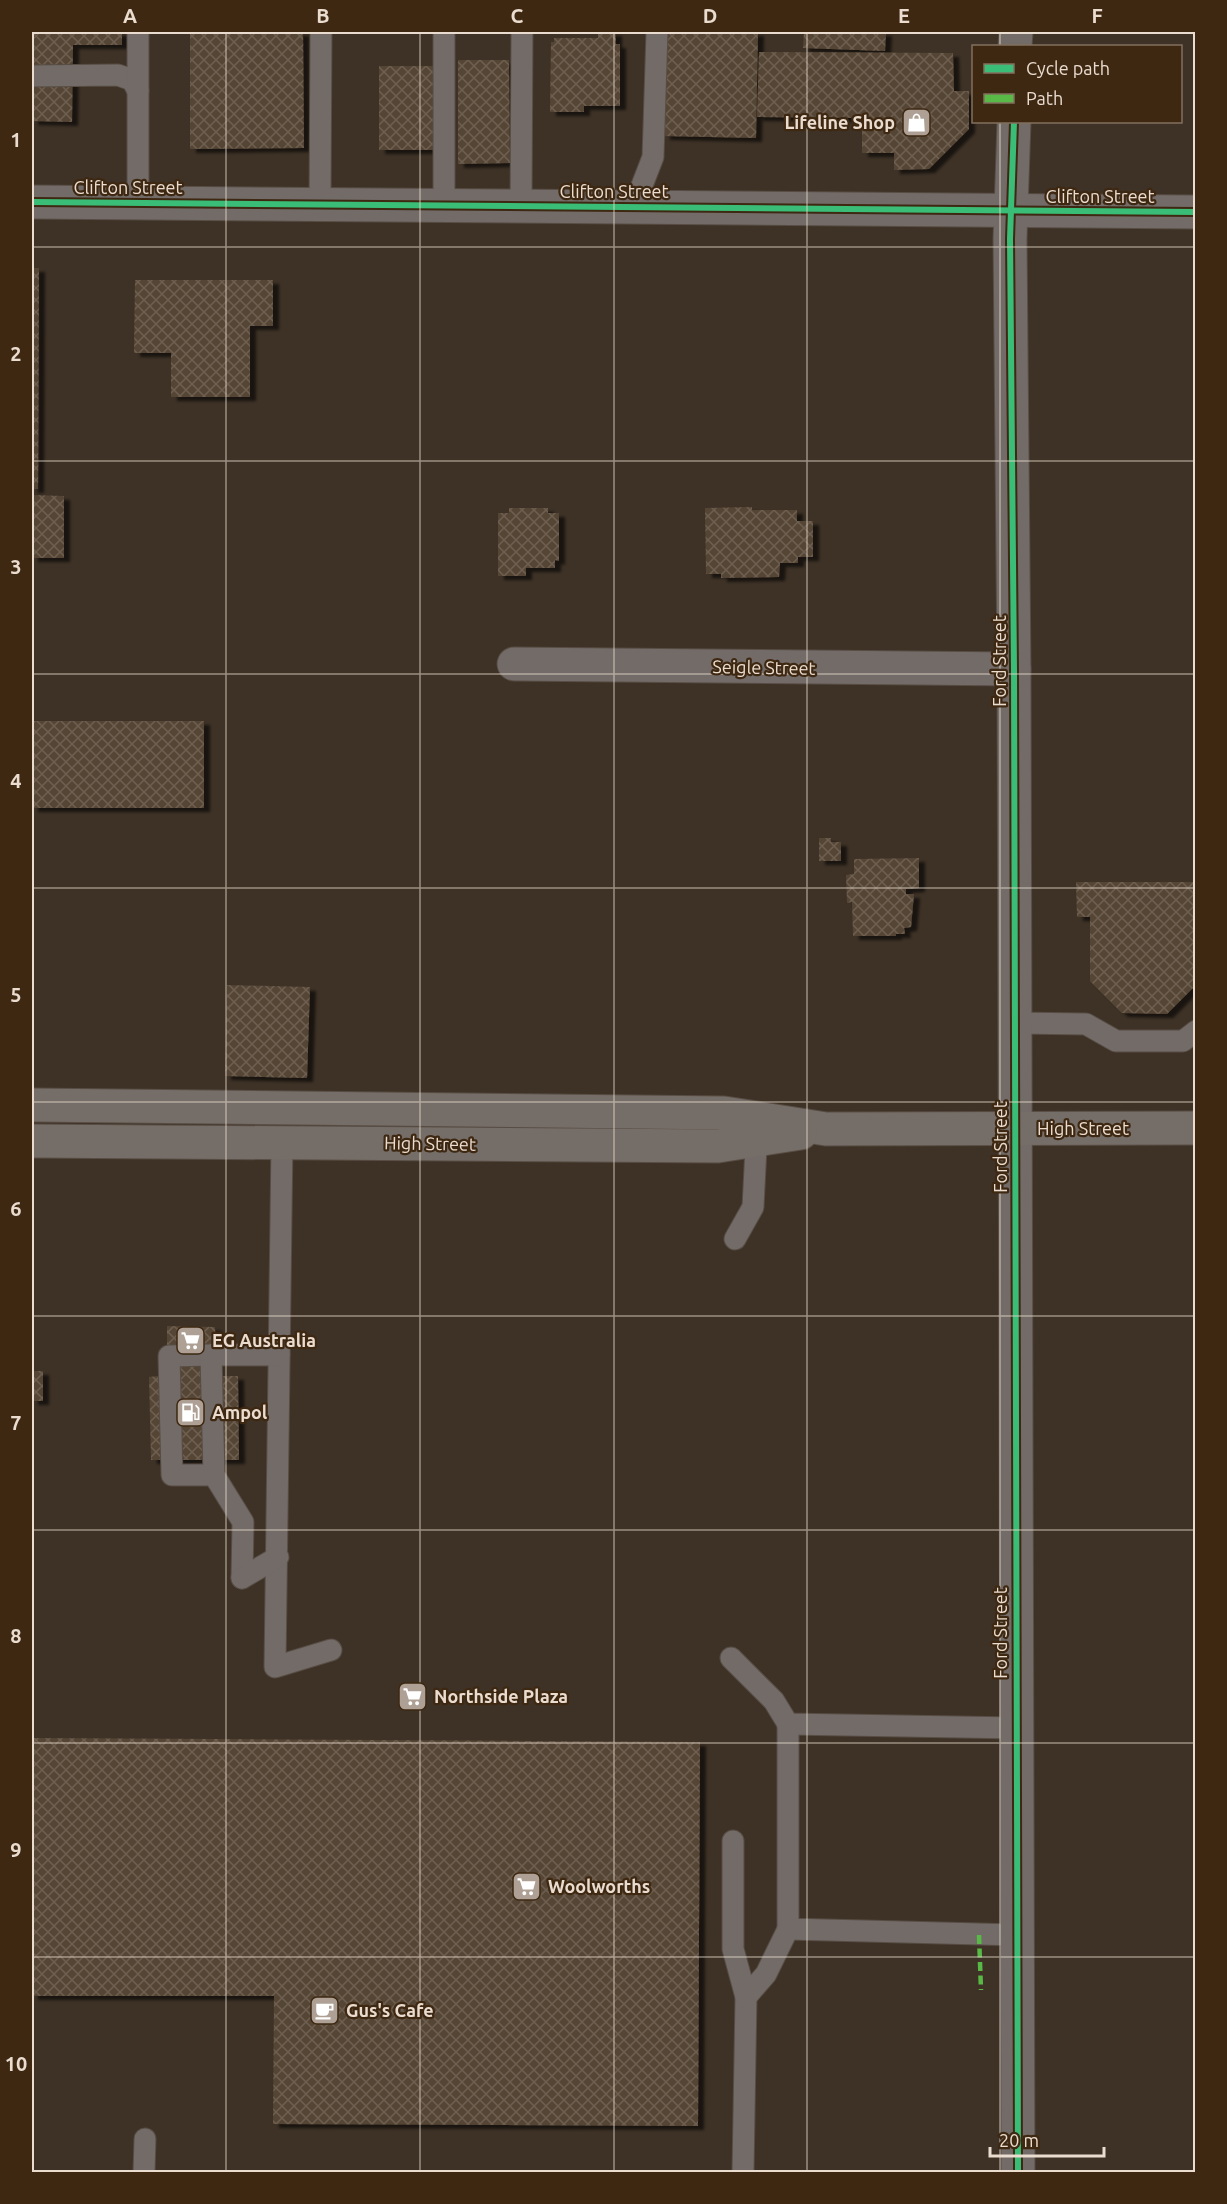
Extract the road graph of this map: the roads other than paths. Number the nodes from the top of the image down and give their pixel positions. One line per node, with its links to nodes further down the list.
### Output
1 (138, 32): 7 (lane)
2 (321, 32): 11 (lane)
3 (444, 32): 12 (lane)
4 (522, 32): 13 (lane)
5 (657, 32): 14 (lane)
6 (32, 76): 7 (lane)
7 (138, 92): 10 (lane)
8 (1014, 123): 15 (street, Ford Street)
9 (32, 202): 10 (street, Clifton Street)
10 (138, 202): 11 (street, Clifton Street)
11 (320, 204): 12 (street, Clifton Street)
12 (444, 205): 13 (street, Clifton Street)
13 (521, 206): 14 (street, Clifton Street)
14 (634, 206): 15 (street, Clifton Street)
15 (1011, 210): 16 (street, Clifton Street); 18 (street, Ford Street)
16 (1196, 212)
17 (514, 664): 18 (street, Seigle Street)
18 (1014, 669): 19 (street, Ford Street)
19 (1015, 1023): 20 (lane); 22 (street, Ford Street)
20 (1196, 1030)
21 (32, 1105): 24 (main road, High Street)
22 (1015, 1127): 23 (main road, High Street); 24 (main road, High Street); 35 (street, Ford Street)
23 (1196, 1128)
24 (757, 1130): 26 (main road, High Street); 27 (lane)
25 (32, 1141): 26 (main road, High Street)
26 (282, 1142): 29 (lane)
27 (735, 1239)
28 (211, 1355): 29 (lane); 30 (lane); 30 (lane)
29 (279, 1355): 31 (lane)
30 (214, 1475): 31 (lane)
31 (278, 1557): 32 (lane)
32 (331, 1650)
33 (731, 1658): 34 (lane)
34 (788, 1724): 35 (lane); 37 (lane)
35 (1016, 1728): 38 (street, Ford Street)
36 (733, 1841): 39 (lane)
37 (788, 1929): 38 (lane); 39 (lane)
38 (1018, 1935): 43 (street, Ford Street)
39 (746, 1997): 42 (lane)
40 (145, 2139): 41 (lane)
41 (144, 2172)
42 (743, 2172)
43 (1018, 2172)

